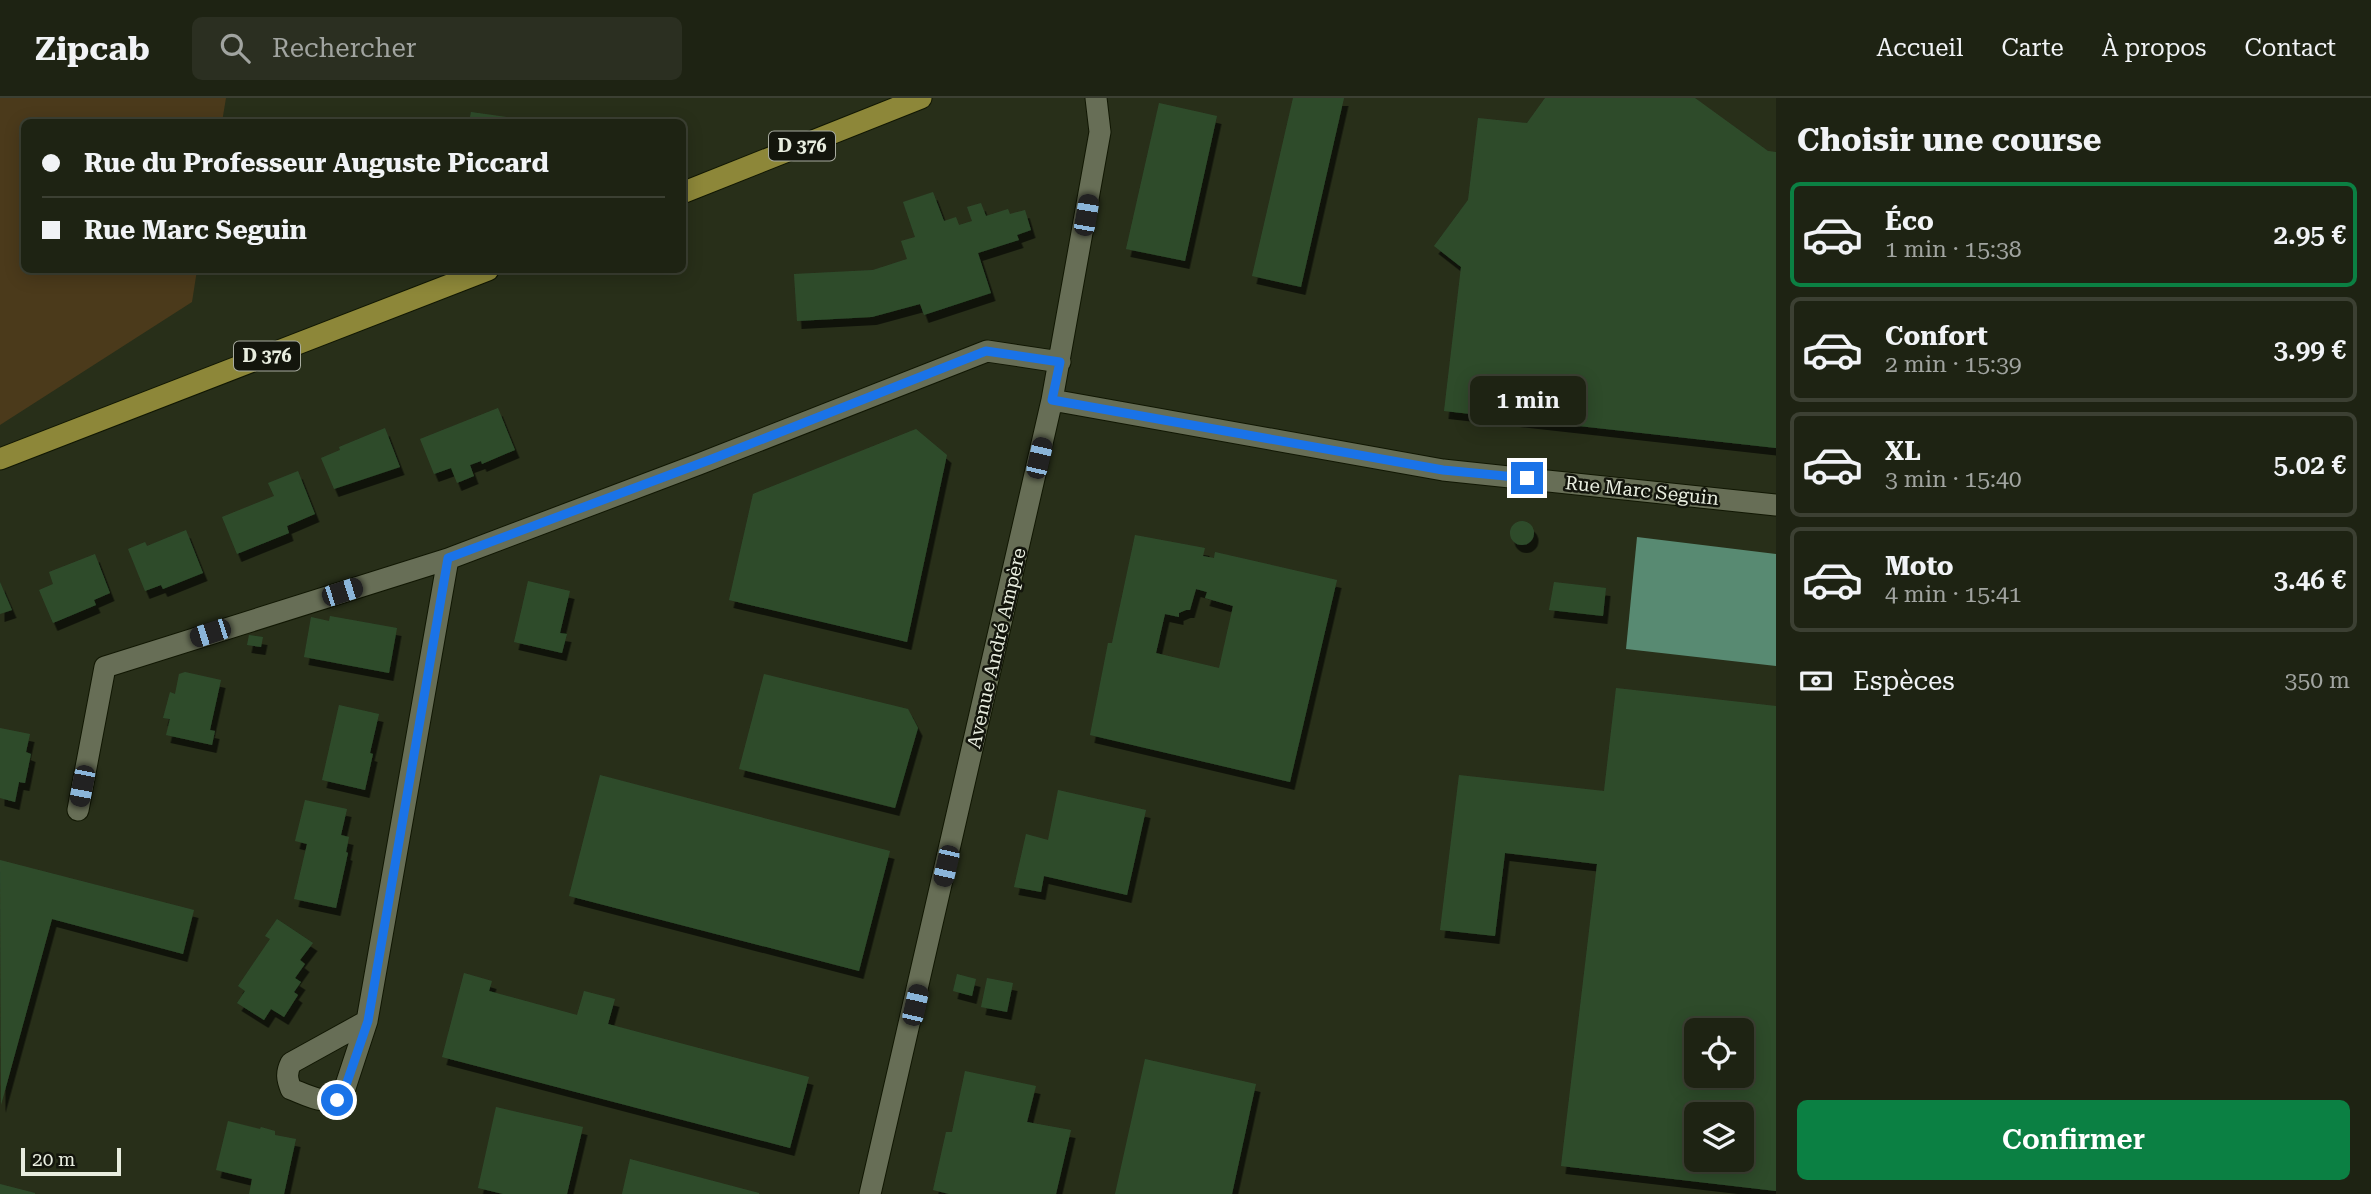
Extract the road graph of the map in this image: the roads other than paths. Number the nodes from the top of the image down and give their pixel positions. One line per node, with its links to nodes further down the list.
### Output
1 (920, 98): 3 (main road, D 376)
2 (1096, 98): 5 (street, Avenue André Ampère)
3 (686, 191)
4 (480, 273): 7 (main road, D 376)
5 (1060, 362): 6 (street, Avenue André Ampère); 9 (street)
6 (1052, 400): 8 (street, Rue Marc Seguin); 12 (street, Avenue André Ampère)
7 (0, 461)
8 (1776, 505)
9 (448, 558): 10 (street); 11 (street)
10 (78, 810)
11 (368, 1021)
12 (879, 1154): 13 (street, Avenue André Ampère); 14 (street)
13 (870, 1194)
14 (887, 1194)

